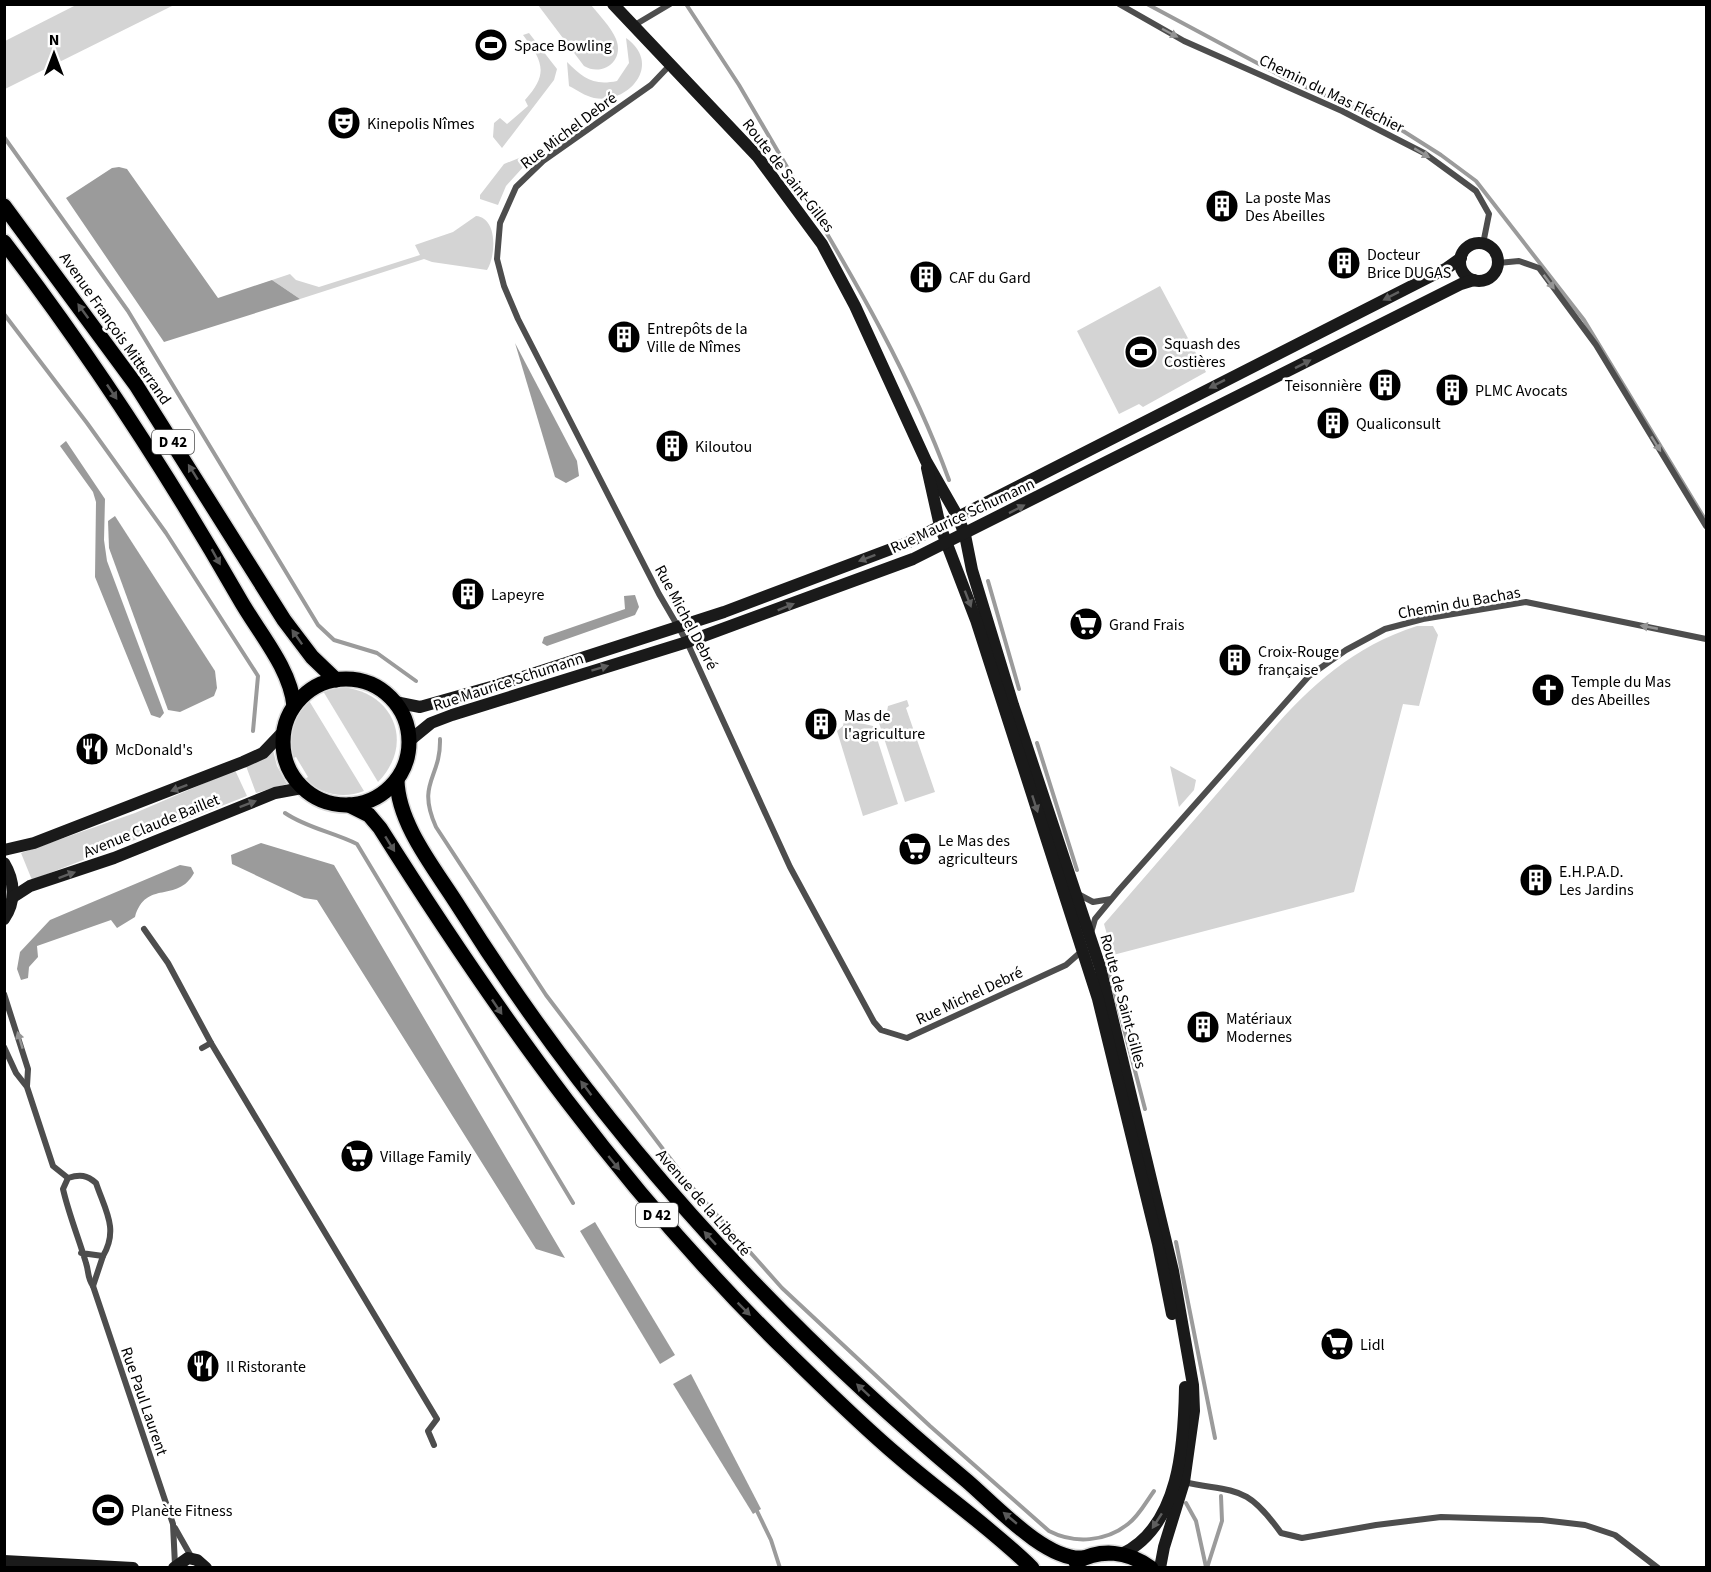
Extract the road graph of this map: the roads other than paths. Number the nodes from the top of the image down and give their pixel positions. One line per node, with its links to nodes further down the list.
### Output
1 (613, 4): 4 (main road, Route de Saint-Gilles)
2 (670, 4): 4 (street)
3 (1119, 4): 8 (street, Chemin du Mas Fléchier, one-way to 8)
4 (633, 26): 5 (main road, Route de Saint-Gilles)
5 (670, 65): 12 (main road, Route de Saint-Gilles); 18 (street, Rue Michel Debré)
6 (4, 206): 21 (main road, Avenue François Mitterrand / D 42, one-way to 6)
7 (4, 242): 23 (main road, D 42, one-way to 23)
8 (1483, 243): 9 (main road); 10 (main road)
9 (1461, 258): 11 (main road); 13 (main road, Rue Maurice Schumann, one-way to 13)
10 (1498, 263): 11 (main road); 14 (street, one-way to 14)
11 (1474, 280): 16 (main road, Rue Maurice Schumann, one-way to 11)
12 (926, 462): 13 (main road, Route de Saint-Gilles); 15 (main road, Route de Saint-Gilles)
13 (958, 517): 15 (main road, Rue Maurice Schumann); 16 (main road, Route de Saint-Gilles)
14 (1707, 525)
15 (940, 526): 17 (main road, Route de Saint-Gilles); 18 (main road, Rue Maurice Schumann, one-way to 18)
16 (964, 535): 17 (main road, Rue Maurice Schumann); 31 (main road, Route de Saint-Gilles)
17 (947, 544): 20 (main road, Rue Maurice Schumann, one-way to 17); 37 (main road, Route de Saint-Gilles, one-way to 37)
18 (679, 627): 20 (street, Rue Michel Debré); 22 (main road, Rue Maurice Schumann)
19 (1707, 639): 33 (street, Chemin du Bachas, one-way to 33)
20 (687, 642): 25 (main road, Rue Maurice Schumann, one-way to 20); 37 (street, Rue Michel Debré)
21 (336, 680): 22 (main road); 23 (main road)
22 (395, 702): 25 (main road)
23 (294, 706): 24 (main road)
24 (284, 731): 27 (main road); 29 (main road, Avenue Claude Baillet, one-way to 29)
25 (409, 741): 26 (main road)
26 (397, 780): 28 (main road); 52 (main road, Avenue de la Liberté / D 42, one-way to 26)
27 (302, 788): 28 (main road); 32 (main road, Avenue Claude Baillet, one-way to 27)
28 (349, 805): 57 (main road, D 42, one-way to 57)
29 (4, 850)
30 (4, 864): 32 (main road)
31 (1075, 892): 33 (street); 36 (main road, Route de Saint-Gilles)
32 (13, 897): 34 (main road)
33 (1112, 899): 36 (street, Chemin du Bachas)
34 (4, 919)
35 (144, 928): 39 (street)
36 (1090, 937): 37 (street, Chemin du Bachas); 48 (main road, Route de Saint-Gilles)
37 (1082, 953): 48 (main road, Route de Saint-Gilles)
38 (4, 994): 42 (street, one-way to 38)
39 (211, 1043): 41 (street); 47 (street)
40 (4, 1047): 42 (street)
41 (201, 1048)
42 (27, 1087): 43 (street)
43 (68, 1178): 44 (street, Rue Paul Laurent); 45 (street)
44 (81, 1253): 45 (street); 46 (street, Rue Paul Laurent)
45 (103, 1256): 46 (street)
46 (93, 1286): 49 (street, Rue Paul Laurent)
47 (434, 1445)
48 (1179, 1481): 50 (main road, Route de Saint-Gilles, one-way to 50); 60 (main road, Route de Saint-Gilles); 61 (street)
49 (173, 1524): 51 (street, Rue Paul Laurent); 54 (street, Rue Paul Laurent)
50 (1122, 1554): 52 (main road); 59 (main road)
51 (193, 1558): 54 (main road); 56 (main road)
52 (1083, 1558): 58 (main road)
53 (4, 1561): 55 (main road)
54 (175, 1566)
55 (133, 1568)
56 (206, 1568)
57 (1032, 1568)
58 (1068, 1568)
59 (1151, 1568)
60 (1161, 1568)
61 (1658, 1568)

